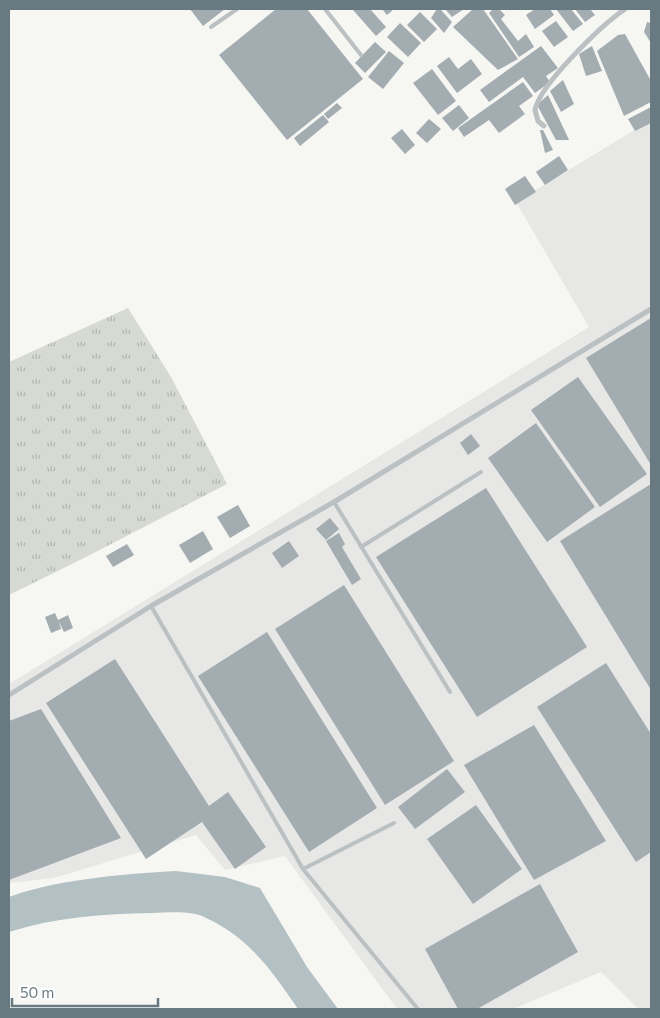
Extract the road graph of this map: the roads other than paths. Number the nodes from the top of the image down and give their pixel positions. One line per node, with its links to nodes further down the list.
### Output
1 (237, 9): 4 (lane)
2 (325, 9): 5 (lane)
3 (625, 9): 6 (street)
4 (211, 27)
5 (361, 55)
6 (544, 126)
7 (651, 309): 9 (street)
8 (481, 472): 10 (lane)
9 (334, 502): 10 (lane); 11 (street)
10 (361, 547): 12 (lane)
11 (151, 606): 13 (street); 15 (lane)
12 (450, 692)
13 (9, 695)
14 (394, 822): 15 (lane)
15 (303, 869): 16 (lane)
16 (417, 1008)

